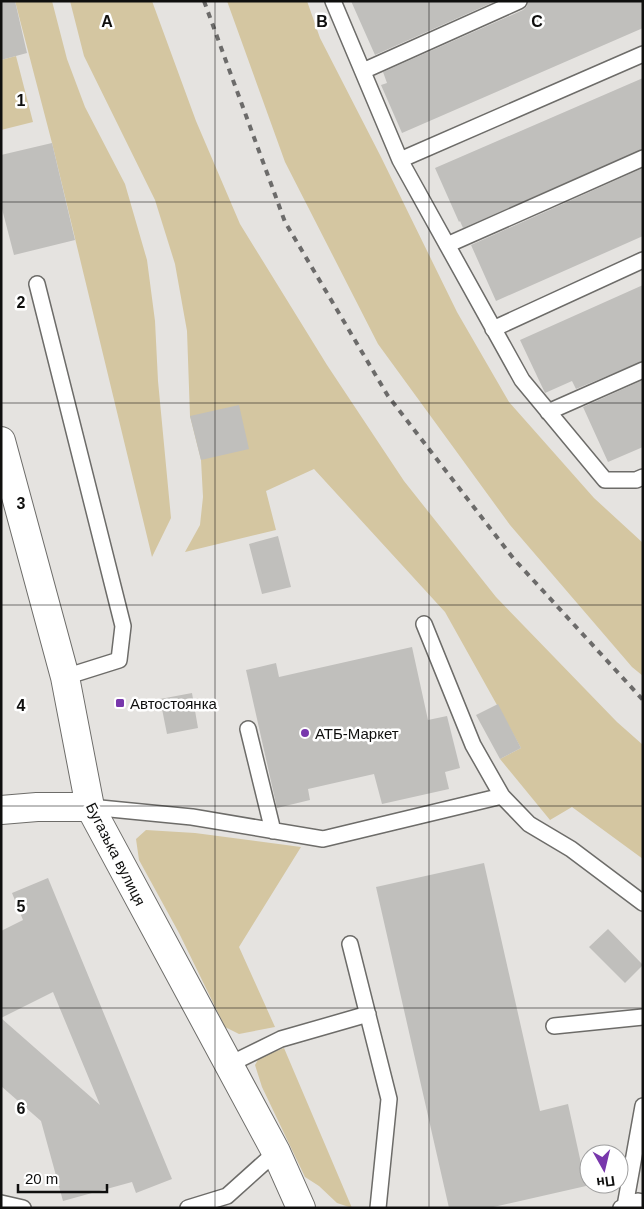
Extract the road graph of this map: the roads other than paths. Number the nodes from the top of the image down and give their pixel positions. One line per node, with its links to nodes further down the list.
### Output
1 (333, 1): 4 (lane)
2 (519, 1): 4 (lane)
3 (643, 54): 6 (lane)
4 (363, 71): 6 (lane)
5 (643, 158): 7 (lane)
6 (400, 160): 7 (lane)
7 (447, 245): 10 (lane)
8 (643, 260): 10 (lane)
9 (37, 284): 16 (lane)
10 (493, 329): 12 (lane)
11 (643, 370): 12 (lane)
12 (548, 412): 14 (lane)
13 (1, 441): 16 (street, Бугазька вулиця)
14 (643, 477)
15 (424, 624): 18 (lane)
16 (65, 677): 19 (street, Бугазька вулиця)
17 (248, 729): 21 (lane)
18 (502, 796): 21 (lane); 22 (lane)
19 (90, 807): 20 (street); 21 (lane); 27 (street, Бугазька вулиця)
20 (1, 810)
21 (273, 830)
22 (643, 903)
23 (350, 944): 24 (lane)
24 (368, 1014): 27 (lane); 36 (lane)
25 (643, 1017): 26 (lane)
26 (554, 1026)
27 (228, 1065): 29 (street, Бугазька вулиця)
28 (643, 1106): 32 (lane)
29 (276, 1152): 34 (lane); 35 (street, Бугазька вулиця)
30 (643, 1202): 32 (lane)
31 (1, 1203): 33 (lane)
32 (623, 1207)
33 (23, 1208)
34 (188, 1208)
35 (302, 1208)
36 (378, 1208)

